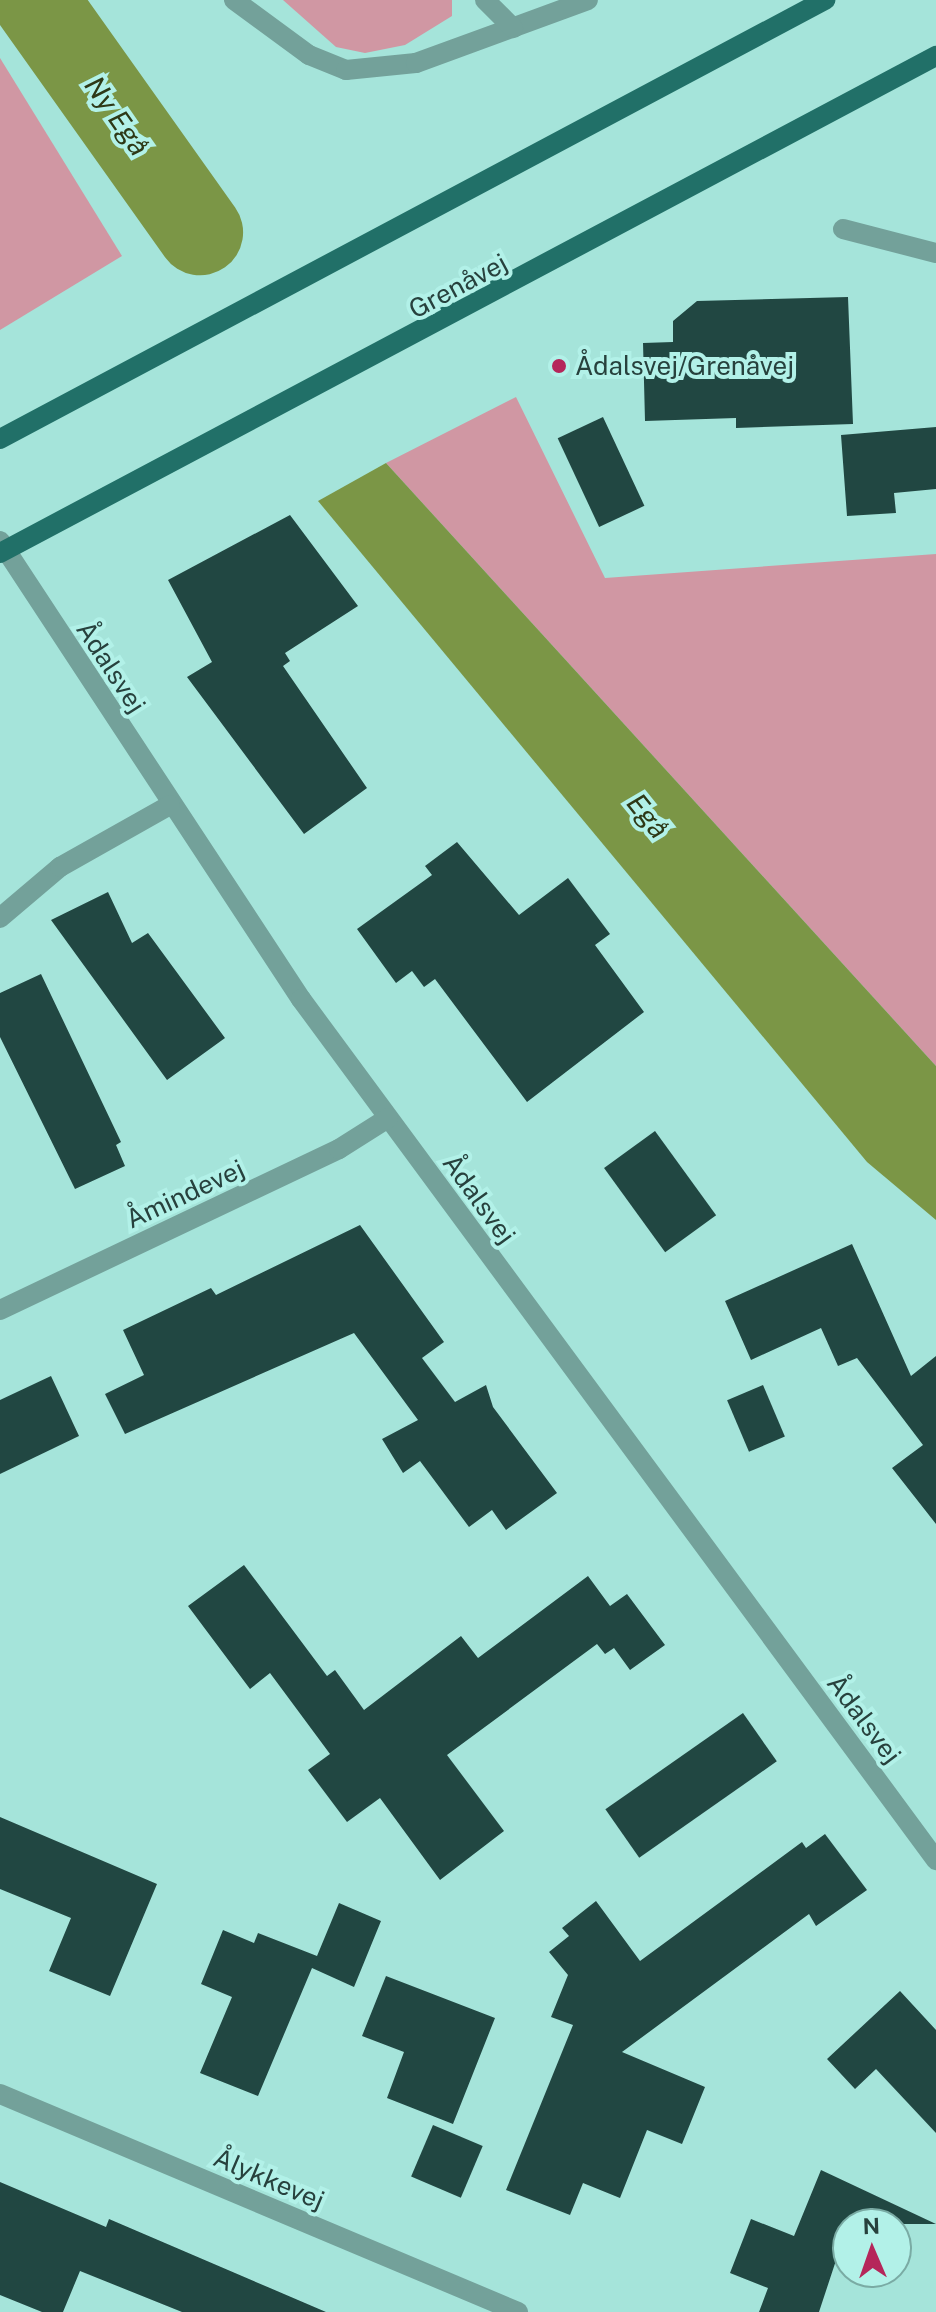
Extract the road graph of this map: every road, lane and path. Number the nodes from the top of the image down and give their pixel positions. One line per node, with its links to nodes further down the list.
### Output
1 (234, 0): 5 (street)
2 (485, 0): 5 (street)
3 (588, 0): 5 (street)
4 (825, 0): 9 (main road)
5 (513, 28)
6 (936, 56): 10 (main road, Grenåvej)
7 (843, 229): 8 (street)
8 (936, 253)
9 (0, 439)
10 (2, 548): 11 (street, Ådalsvej)
11 (170, 805): 12 (street); 13 (street, Ådalsvej)
12 (0, 918)
13 (388, 1118): 14 (street, Åmindevej); 15 (street, Ådalsvej)
14 (0, 1310)
15 (936, 1860)
16 (0, 2094): 17 (street, Ålykkevej)
17 (518, 2312)

